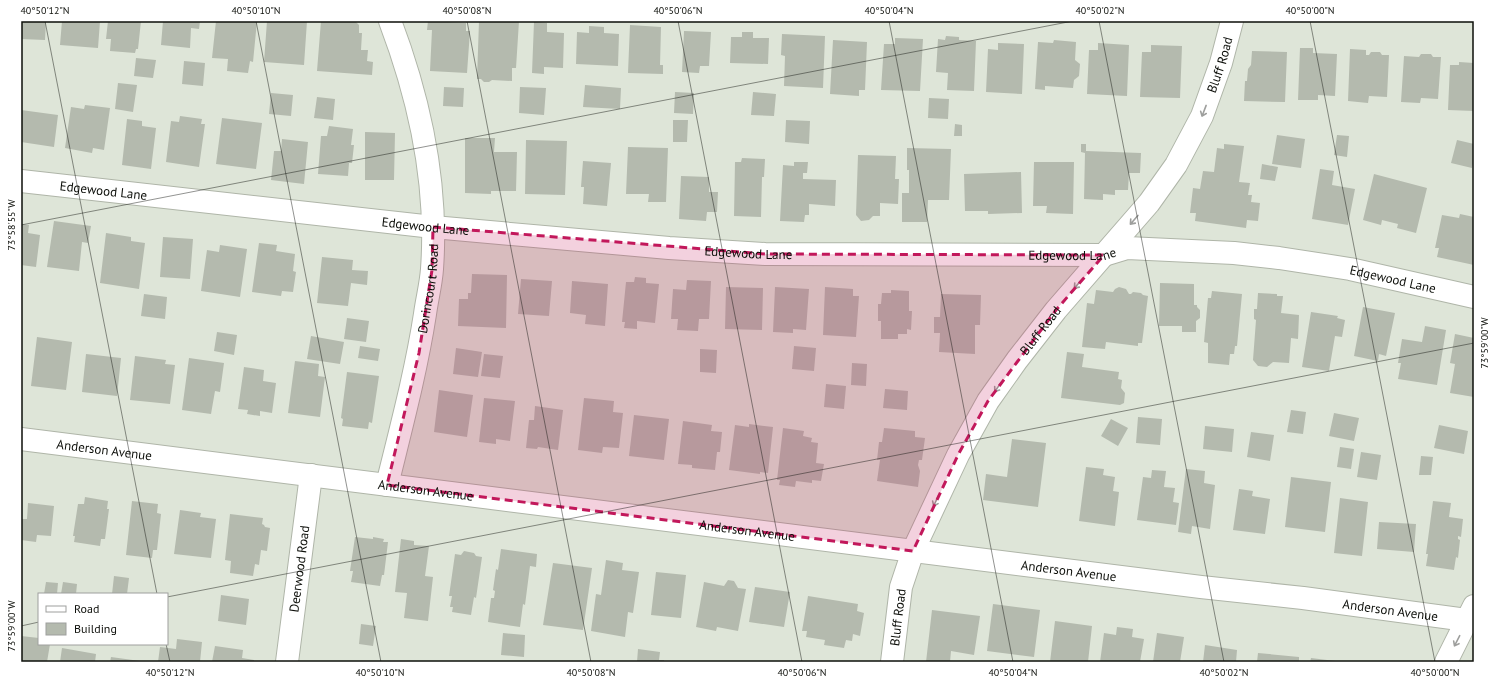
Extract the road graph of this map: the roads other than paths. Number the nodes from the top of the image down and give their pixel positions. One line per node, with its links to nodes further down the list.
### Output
1 (390, 21): 4 (street, Dorincourt Road)
2 (1232, 21): 5 (street, Bluff Road, one-way to 5)
3 (21, 181): 4 (street, Edgewood Lane)
4 (433, 227): 5 (street, Edgewood Lane); 9 (street, Dorincourt Road)
5 (1104, 255): 6 (street, Edgewood Lane); 10 (street, Bluff Road, one-way to 10)
6 (1474, 297)
7 (21, 439): 8 (street, Anderson Avenue)
8 (311, 476): 9 (street, Anderson Avenue); 12 (street, Deerwood Road)
9 (387, 485): 10 (street, Anderson Avenue)
10 (913, 551): 11 (street, Anderson Avenue); 13 (street, Bluff Road)
11 (1472, 616): 14 (street, one-way to 14)
12 (288, 662)
13 (892, 662)
14 (1446, 662)

